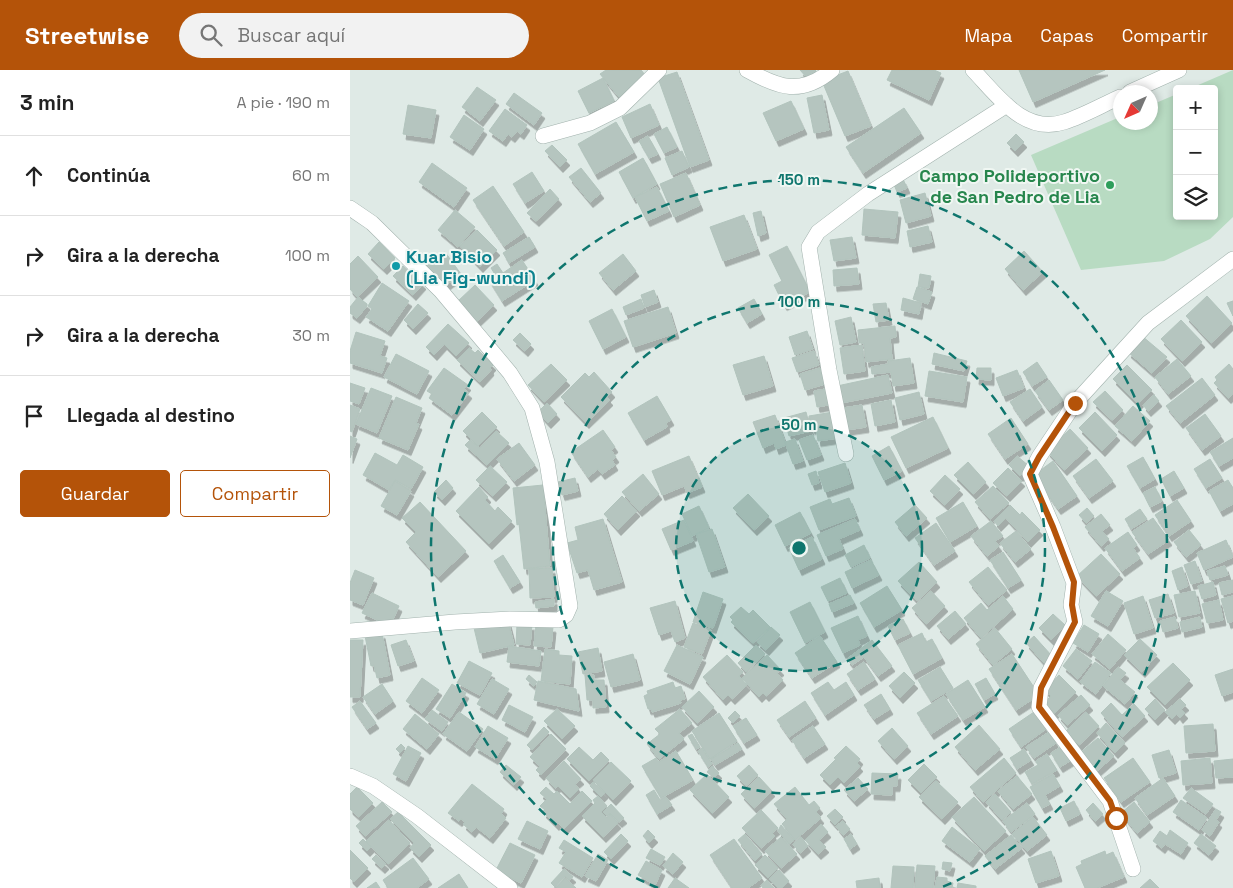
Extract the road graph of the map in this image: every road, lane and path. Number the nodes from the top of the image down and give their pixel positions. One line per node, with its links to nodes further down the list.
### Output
1 (659, 70): 9 (street)
2 (747, 70): 3 (street)
3 (832, 70)
4 (973, 70): 8 (street)
5 (1179, 70): 6 (street)
6 (1146, 85)
7 (1113, 100): 8 (street)
8 (1006, 105): 12 (street)
9 (543, 136)
10 (350, 208): 13 (street)
11 (1233, 259): 15 (street)
12 (846, 454)
13 (350, 631)
14 (350, 776): 16 (street)
15 (1133, 869)
16 (508, 887)

